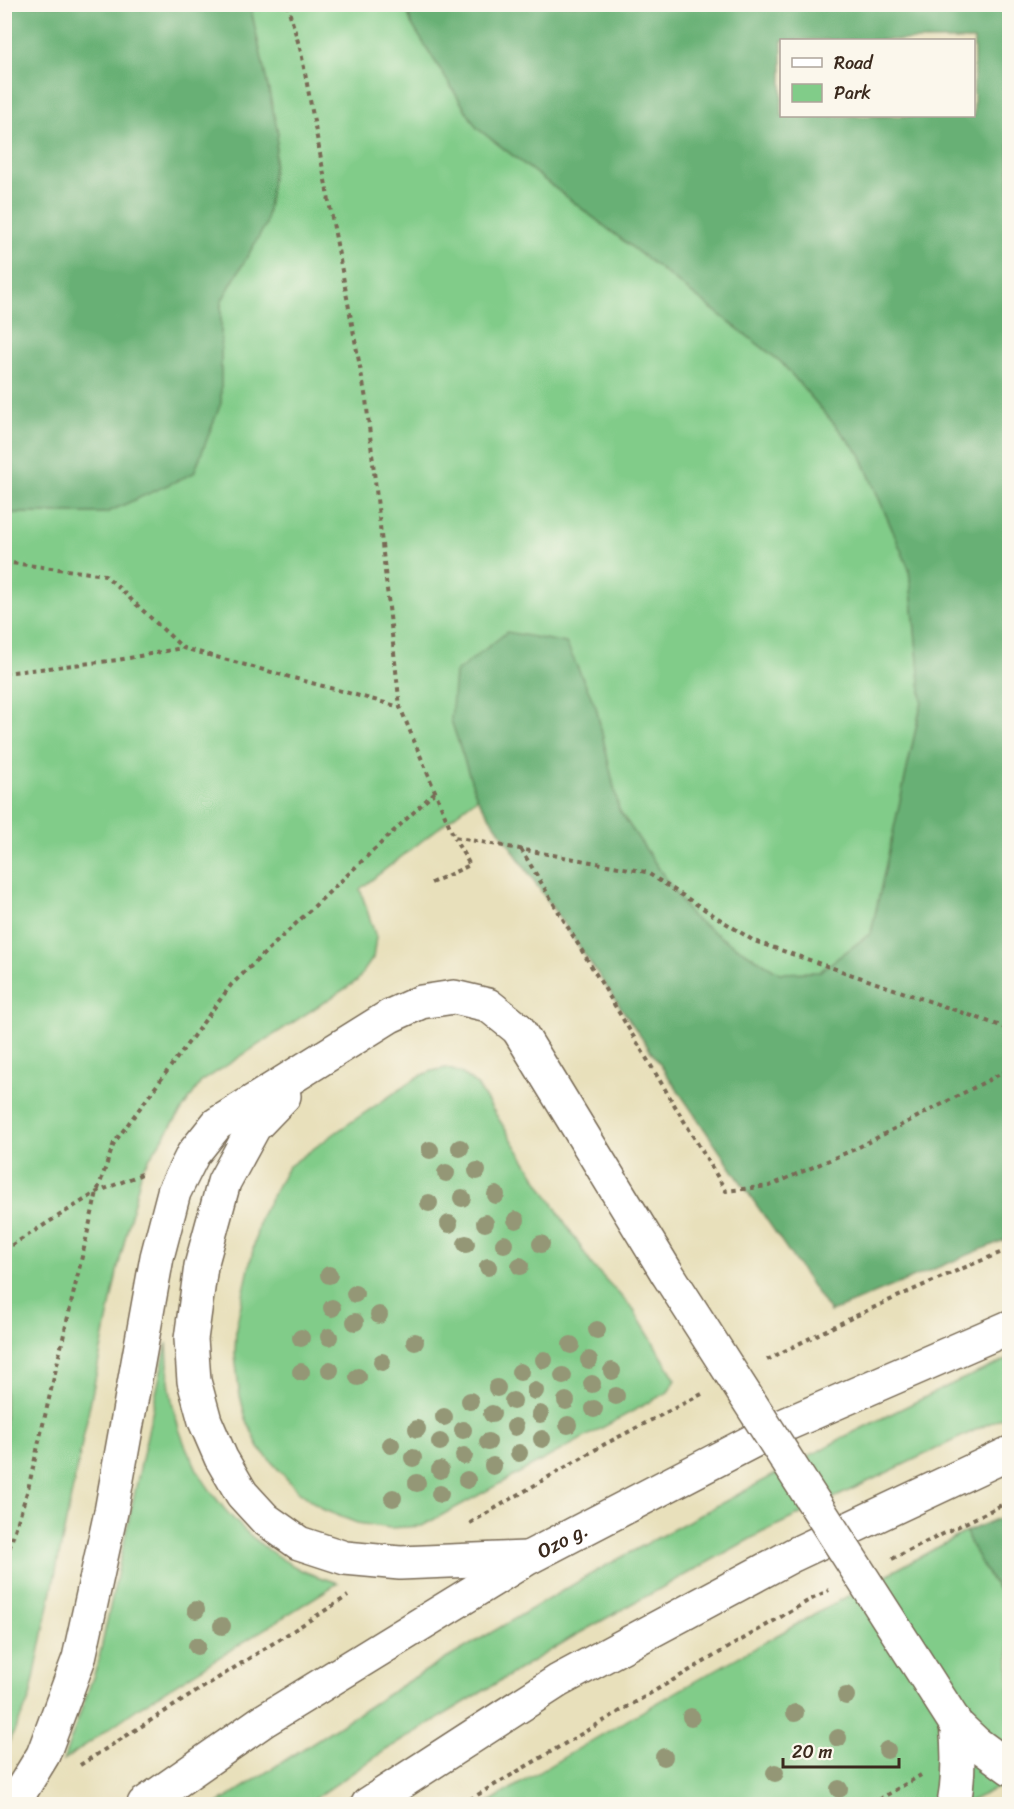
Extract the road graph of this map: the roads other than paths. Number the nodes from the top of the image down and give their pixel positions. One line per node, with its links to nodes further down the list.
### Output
1 (309, 1068): 4 (main road); 5 (main road, bridge); 7 (main road)
2 (1010, 1327): 4 (main road, Ozo g.)
3 (1010, 1453): 9 (main road)
4 (528, 1558): 8 (main road, Ozo g.)
5 (956, 1724): 6 (main road); 10 (main road)
6 (1010, 1768)
7 (13, 1804)
8 (144, 1804)
9 (369, 1804)
10 (954, 1804)

